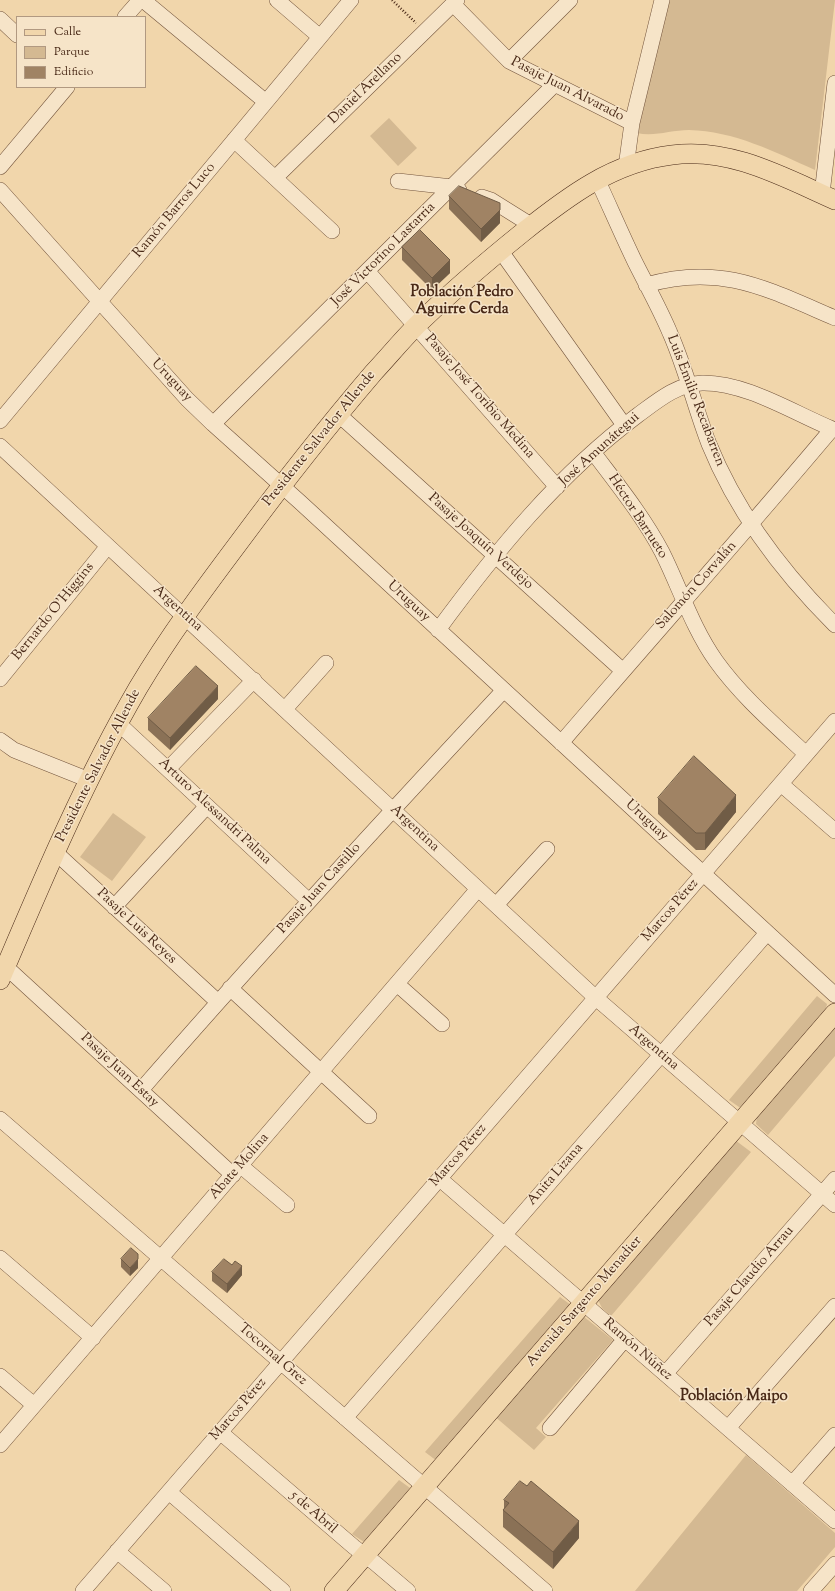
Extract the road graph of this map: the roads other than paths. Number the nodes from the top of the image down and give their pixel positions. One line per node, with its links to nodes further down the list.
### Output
1 (141, 0): 7 (street); 15 (street)
2 (276, 0): 10 (street)
3 (351, 0): 10 (street, Ramón Barros Luco)
4 (570, 0): 11 (street)
5 (662, 0): 16 (street)
6 (455, 2): 11 (street, Pasaje Juan Alvarado); 20 (street, Daniel Arellano)
7 (127, 16)
8 (0, 19): 9 (street)
9 (16, 34)
10 (320, 37): 15 (street, Ramón Barros Luco)
11 (509, 61): 13 (street, Pasaje Juan Alvarado)
12 (835, 83): 25 (street)
13 (554, 85): 16 (street, Pasaje Juan Alvarado); 23 (street, José Victorino Lastarria)
14 (66, 88): 18 (street)
15 (266, 102): 17 (street, Ramón Barros Luco)
16 (632, 124): 19 (street)
17 (234, 140): 20 (street); 31 (street, Ramón Barros Luco)
18 (0, 167)
19 (626, 167): 21 (main road, Presidente Salvador Allende); 25 (main road, Presidente Salvador Allende)
20 (275, 178): 27 (street)
21 (597, 179): 26 (main road, Presidente Salvador Allende); 30 (street, Luis Emilio Recabarren)
22 (398, 181): 23 (street)
23 (452, 187): 26 (street); 29 (street, José Victorino Lastarria)
24 (0, 190): 31 (street, Uruguay)
25 (829, 197)
26 (531, 225): 28 (main road, Presidente Salvador Allende)
27 (332, 231)
28 (500, 250): 33 (main road, Presidente Salvador Allende); 38 (street)
29 (368, 272): 33 (street, Pasaje José Toribio Medina); 37 (street, José Victorino Lastarria)
30 (646, 285): 32 (street); 34 (street, Luis Emilio Recabarren)
31 (99, 302): 36 (street, Ramón Barros Luco); 37 (street, Uruguay)
32 (835, 318)
33 (416, 326): 35 (main road, Presidente Salvador Allende); 43 (street, Pasaje José Toribio Medina)
34 (690, 384): 38 (street, José Amunátegui); 39 (street, José Amunátegui); 44 (street, Luis Emilio Recabarren)
35 (338, 414): 42 (main road, Presidente Salvador Allende); 46 (street, Pasaje Joaquín Verdejo)
36 (0, 422)
37 (213, 424): 42 (street, Uruguay)
38 (624, 425): 41 (street, José Amunátegui)
39 (834, 430): 44 (street, Salomón Corvalán)
40 (0, 446): 45 (street, Argentina)
41 (593, 452): 43 (street, José Amunátegui); 47 (street, Héctor Barrueto)
42 (281, 485): 48 (main road, Presidente Salvador Allende); 50 (street, Uruguay)
43 (557, 487): 46 (street, José Amunátegui)
44 (752, 524): 47 (street, Salomón Corvalán); 49 (street, Luis Emilio Recabarren)
45 (108, 546): 48 (street, Argentina); 53 (street, Bernardo O'Higgins)
46 (495, 556): 50 (street, José Amunátegui); 52 (street, Pasaje Joaquín Verdejo)
47 (683, 600): 52 (street, Salomón Corvalán); 61 (street, Héctor Barrueto)
48 (184, 616): 54 (street, Argentina); 58 (main road, Presidente Salvador Allende)
49 (835, 625)
50 (438, 630): 55 (street, Uruguay)
51 (326, 663): 56 (street)
52 (622, 670): 60 (street, Salomón Corvalán)
53 (0, 679)
54 (254, 680): 56 (street, Argentina); 62 (street)
55 (504, 690): 60 (street, Uruguay); 66 (street, Pasaje Juan Castillo)
56 (285, 709): 66 (street, Argentina)
57 (835, 721): 61 (street, Marcos Pérez)
58 (118, 723): 62 (street, Arturo Alessandri Palma); 63 (main road, Presidente Salvador Allende)
59 (0, 740): 63 (street)
60 (561, 742): 70 (street, Uruguay)
61 (806, 754): 64 (street, Marcos Pérez)
62 (168, 769): 65 (street, Arturo Alessandri Palma)
63 (89, 780): 69 (main road, Presidente Salvador Allende)
64 (781, 784): 67 (street); 70 (street, Marcos Pérez)
65 (207, 806): 72 (street, Arturo Alessandri Palma); 74 (street)
66 (393, 809): 71 (street, Argentina); 72 (street, Pasaje Juan Castillo)
67 (835, 830)
68 (547, 849): 73 (street)
69 (55, 852): 74 (street, Pasaje Luis Reyes); 76 (main road, Presidente Salvador Allende)
70 (703, 874): 75 (street, Uruguay); 80 (street, Marcos Pérez)
71 (478, 889): 73 (street, Argentina); 77 (street, Abate Molina)
72 (309, 901): 78 (street, Pasaje Juan Castillo)
73 (496, 905): 80 (street, Argentina)
74 (114, 907): 81 (street, Pasaje Luis Reyes)
75 (767, 933): 79 (street, Uruguay); 84 (street, Anita Lizana)
76 (3, 974): 86 (street, Pasaje Juan Estay)
77 (397, 984): 83 (street); 85 (street, Abate Molina)
78 (230, 988): 81 (street, Pasaje Juan Castillo); 85 (street)
79 (835, 995)
80 (596, 998): 84 (street, Argentina); 91 (street, Marcos Pérez)
81 (218, 1002): 86 (street, Pasaje Juan Castillo)
82 (835, 1013): 89 (main road, Avenida Sargento Menadier)
83 (442, 1024)
84 (661, 1054): 89 (street, Argentina); 96 (street, Anita Lizana)
85 (321, 1073): 87 (street); 90 (street, Abate Molina)
86 (141, 1090): 90 (street, Pasaje Juan Estay)
87 (369, 1116)
88 (0, 1119): 98 (street, Tocornal Grez)
89 (740, 1123): 93 (street, Argentina); 99 (main road, Avenida Sargento Menadier)
90 (237, 1170): 94 (street, Pasaje Juan Estay); 98 (street, Abate Molina)
91 (440, 1179): 96 (street, Ramón Núñez); 103 (street, Marcos Pérez)
92 (835, 1179): 93 (street, Pasaje Claudio Arrau)
93 (822, 1194): 95 (street, Argentina); 104 (street, Pasaje Claudio Arrau)
94 (287, 1205)
95 (835, 1205)
96 (504, 1235): 99 (street, Ramón Núñez); 107 (street, Anita Lizana)
97 (0, 1258): 101 (street)
98 (162, 1259): 101 (street, Abate Molina); 103 (street, Tocornal Grez)
99 (584, 1304): 102 (street, Ramón Núñez); 114 (main road, Avenida Sargento Menadier)
100 (835, 1306): 109 (street)
101 (93, 1338): 106 (street, Abate Molina)
102 (625, 1339): 104 (street, Ramón Núñez); 108 (street)
103 (281, 1362): 107 (street, Tocornal Grez); 110 (street, Marcos Pérez)
104 (665, 1374): 109 (street, Ramón Núñez)
105 (0, 1376): 106 (street)
106 (34, 1405): 112 (street, Abate Molina)
107 (345, 1418): 114 (street, Tocornal Grez)
108 (550, 1428)
109 (728, 1428): 113 (street, Ramón Núñez)
110 (220, 1432): 115 (street, Marcos Pérez); 118 (street, 5 de Abril)
111 (835, 1435): 113 (street)
112 (0, 1445)
113 (792, 1484): 116 (street, Ramón Núñez)
114 (426, 1486): 118 (main road, Avenida Sargento Menadier); 125 (street, Tocornal Grez)
115 (169, 1492): 117 (street, Marcos Pérez); 122 (street)
116 (835, 1521)
117 (117, 1551): 120 (street, Marcos Pérez); 121 (street)
118 (365, 1555): 123 (main road, Avenida Sargento Menadier); 124 (street, 5 de Abril)
119 (835, 1564): 126 (street)
120 (83, 1591)
121 (164, 1591)
122 (283, 1591)
123 (334, 1591)
124 (408, 1591)
125 (545, 1591)
126 (811, 1591)

